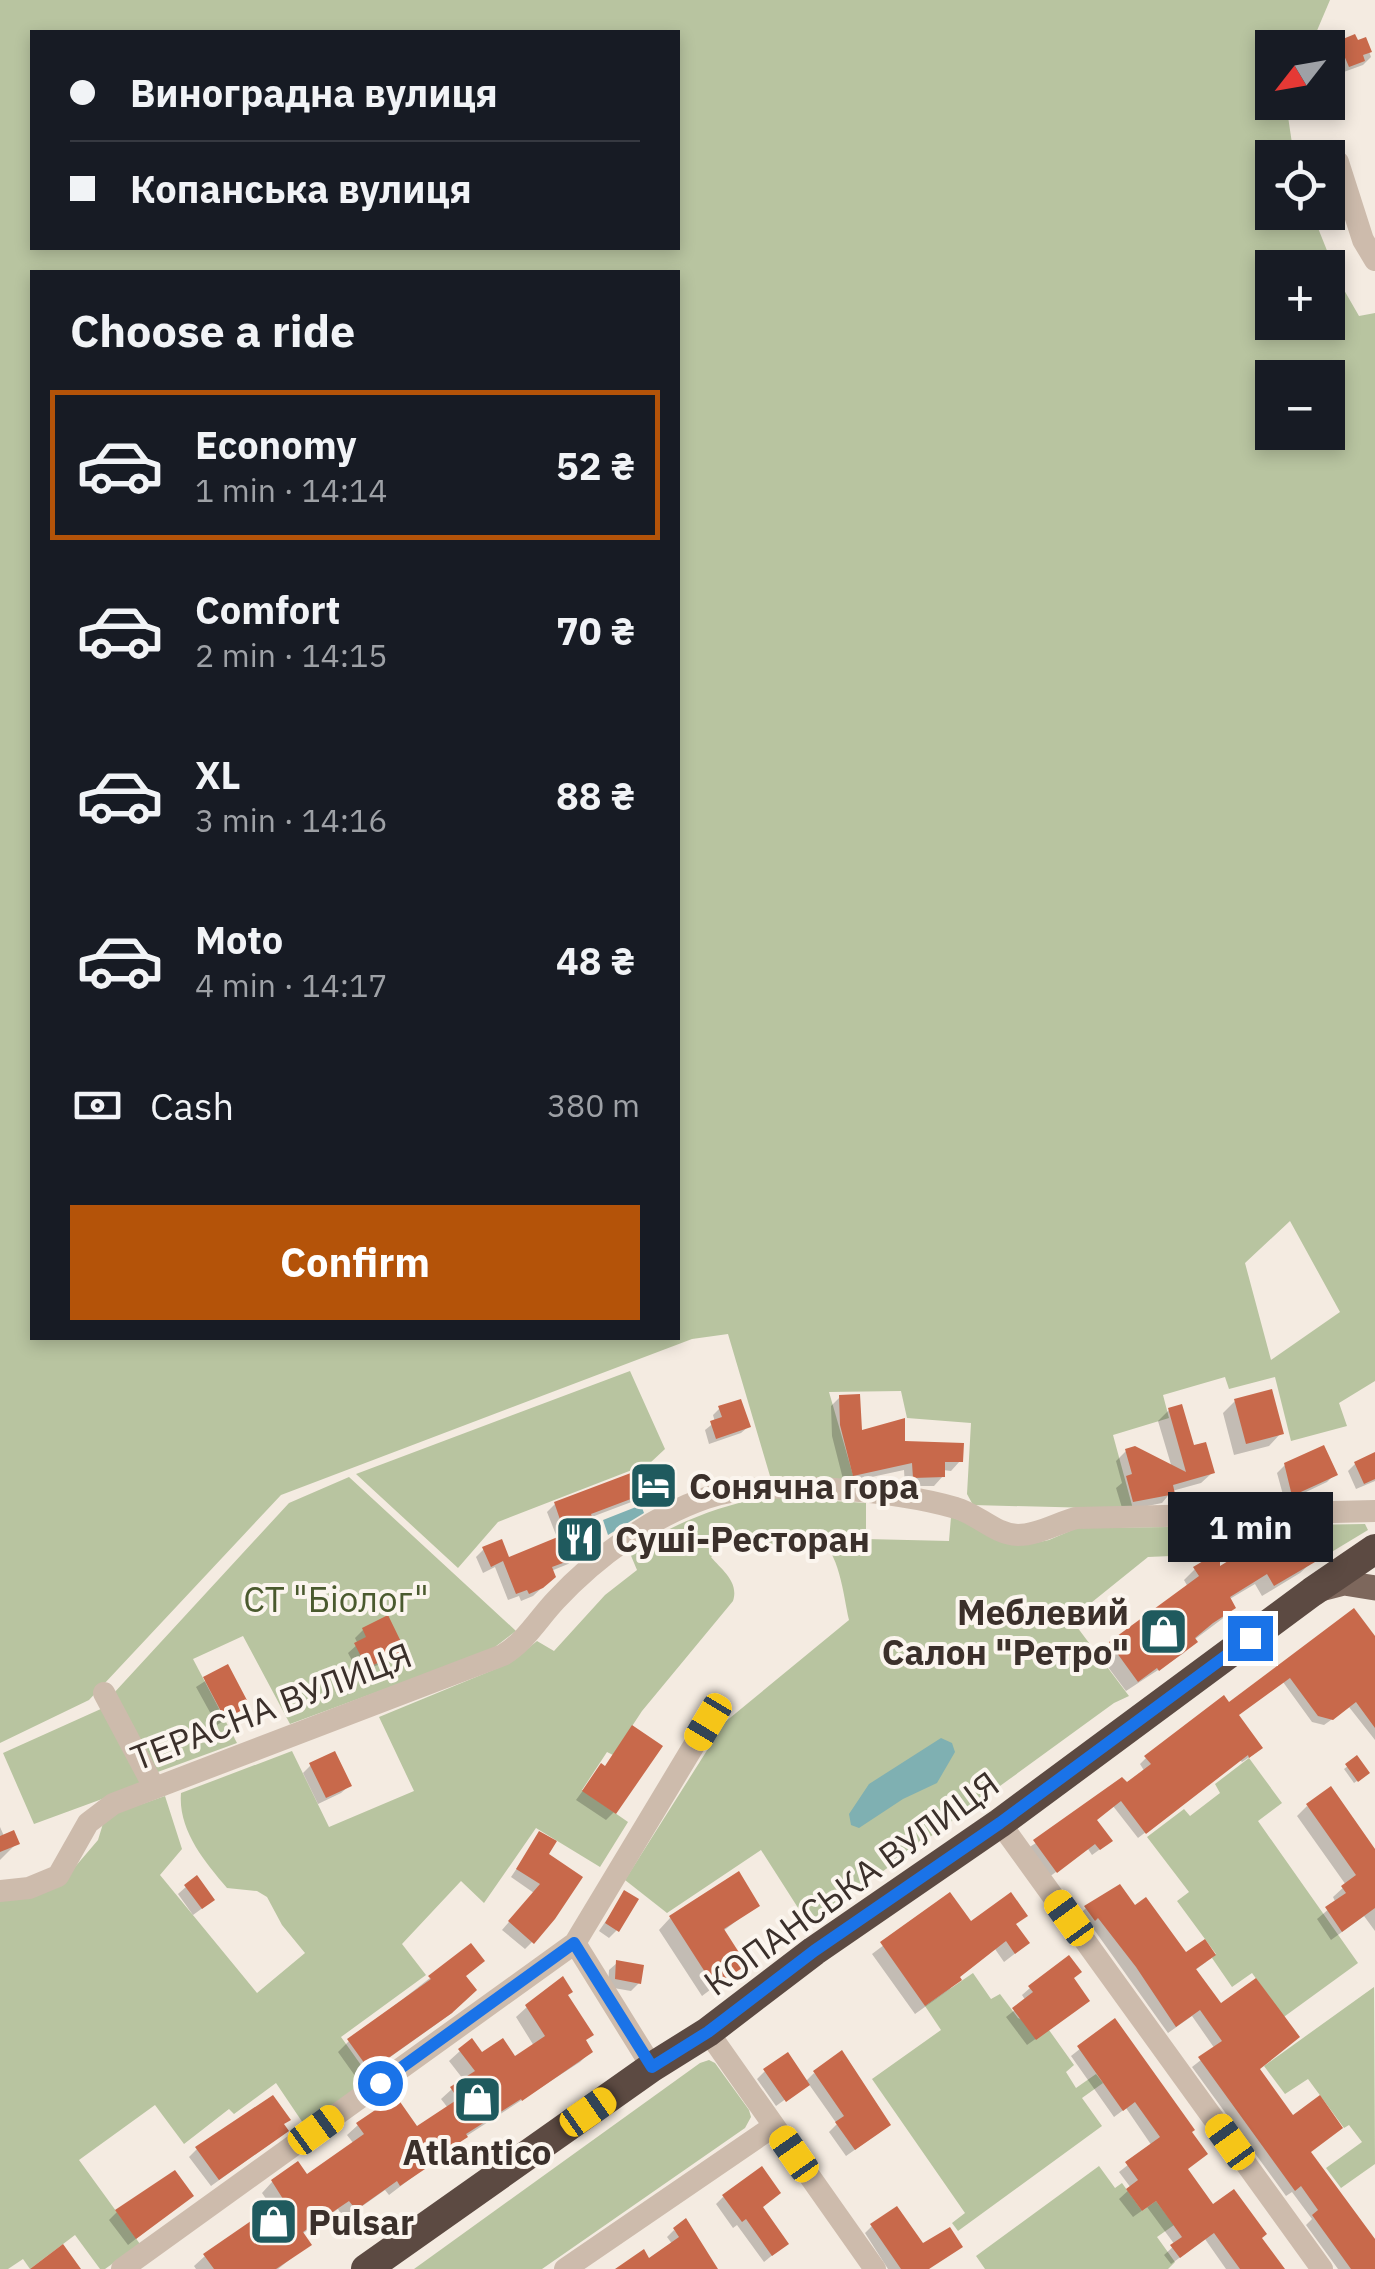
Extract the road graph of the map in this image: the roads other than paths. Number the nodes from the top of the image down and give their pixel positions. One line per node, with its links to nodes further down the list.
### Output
1 (1345, 184): 2 (street)
2 (1375, 260)
3 (1375, 1511): 9 (street, ТЕРАСНА ВУЛИЦЯ)
4 (1375, 1550): 6 (highway, КОПАНСЬКА ВУЛИЦЯ)
5 (1375, 1588): 6 (main road)
6 (1312, 1592): 10 (highway, КОПАНСЬКА ВУЛИЦЯ)
7 (104, 1693): 9 (street)
8 (708, 1722): 12 (street)
9 (154, 1787): 11 (street, ТЕРАСНА ВУЛИЦЯ)
10 (1000, 1823): 13 (highway, КОПАНСЬКА ВУЛИЦЯ); 20 (street)
11 (0, 1892)
12 (574, 1943): 14 (street); 16 (street)
13 (708, 2032): 14 (highway, КОПАНСЬКА ВУЛИЦЯ); 15 (street)
14 (652, 2067): 17 (highway, КОПАНСЬКА ВУЛИЦЯ)
15 (774, 2126): 18 (street); 19 (street)
16 (122, 2269)
17 (366, 2269)
18 (566, 2269)
19 (876, 2269)
20 (1322, 2269)

